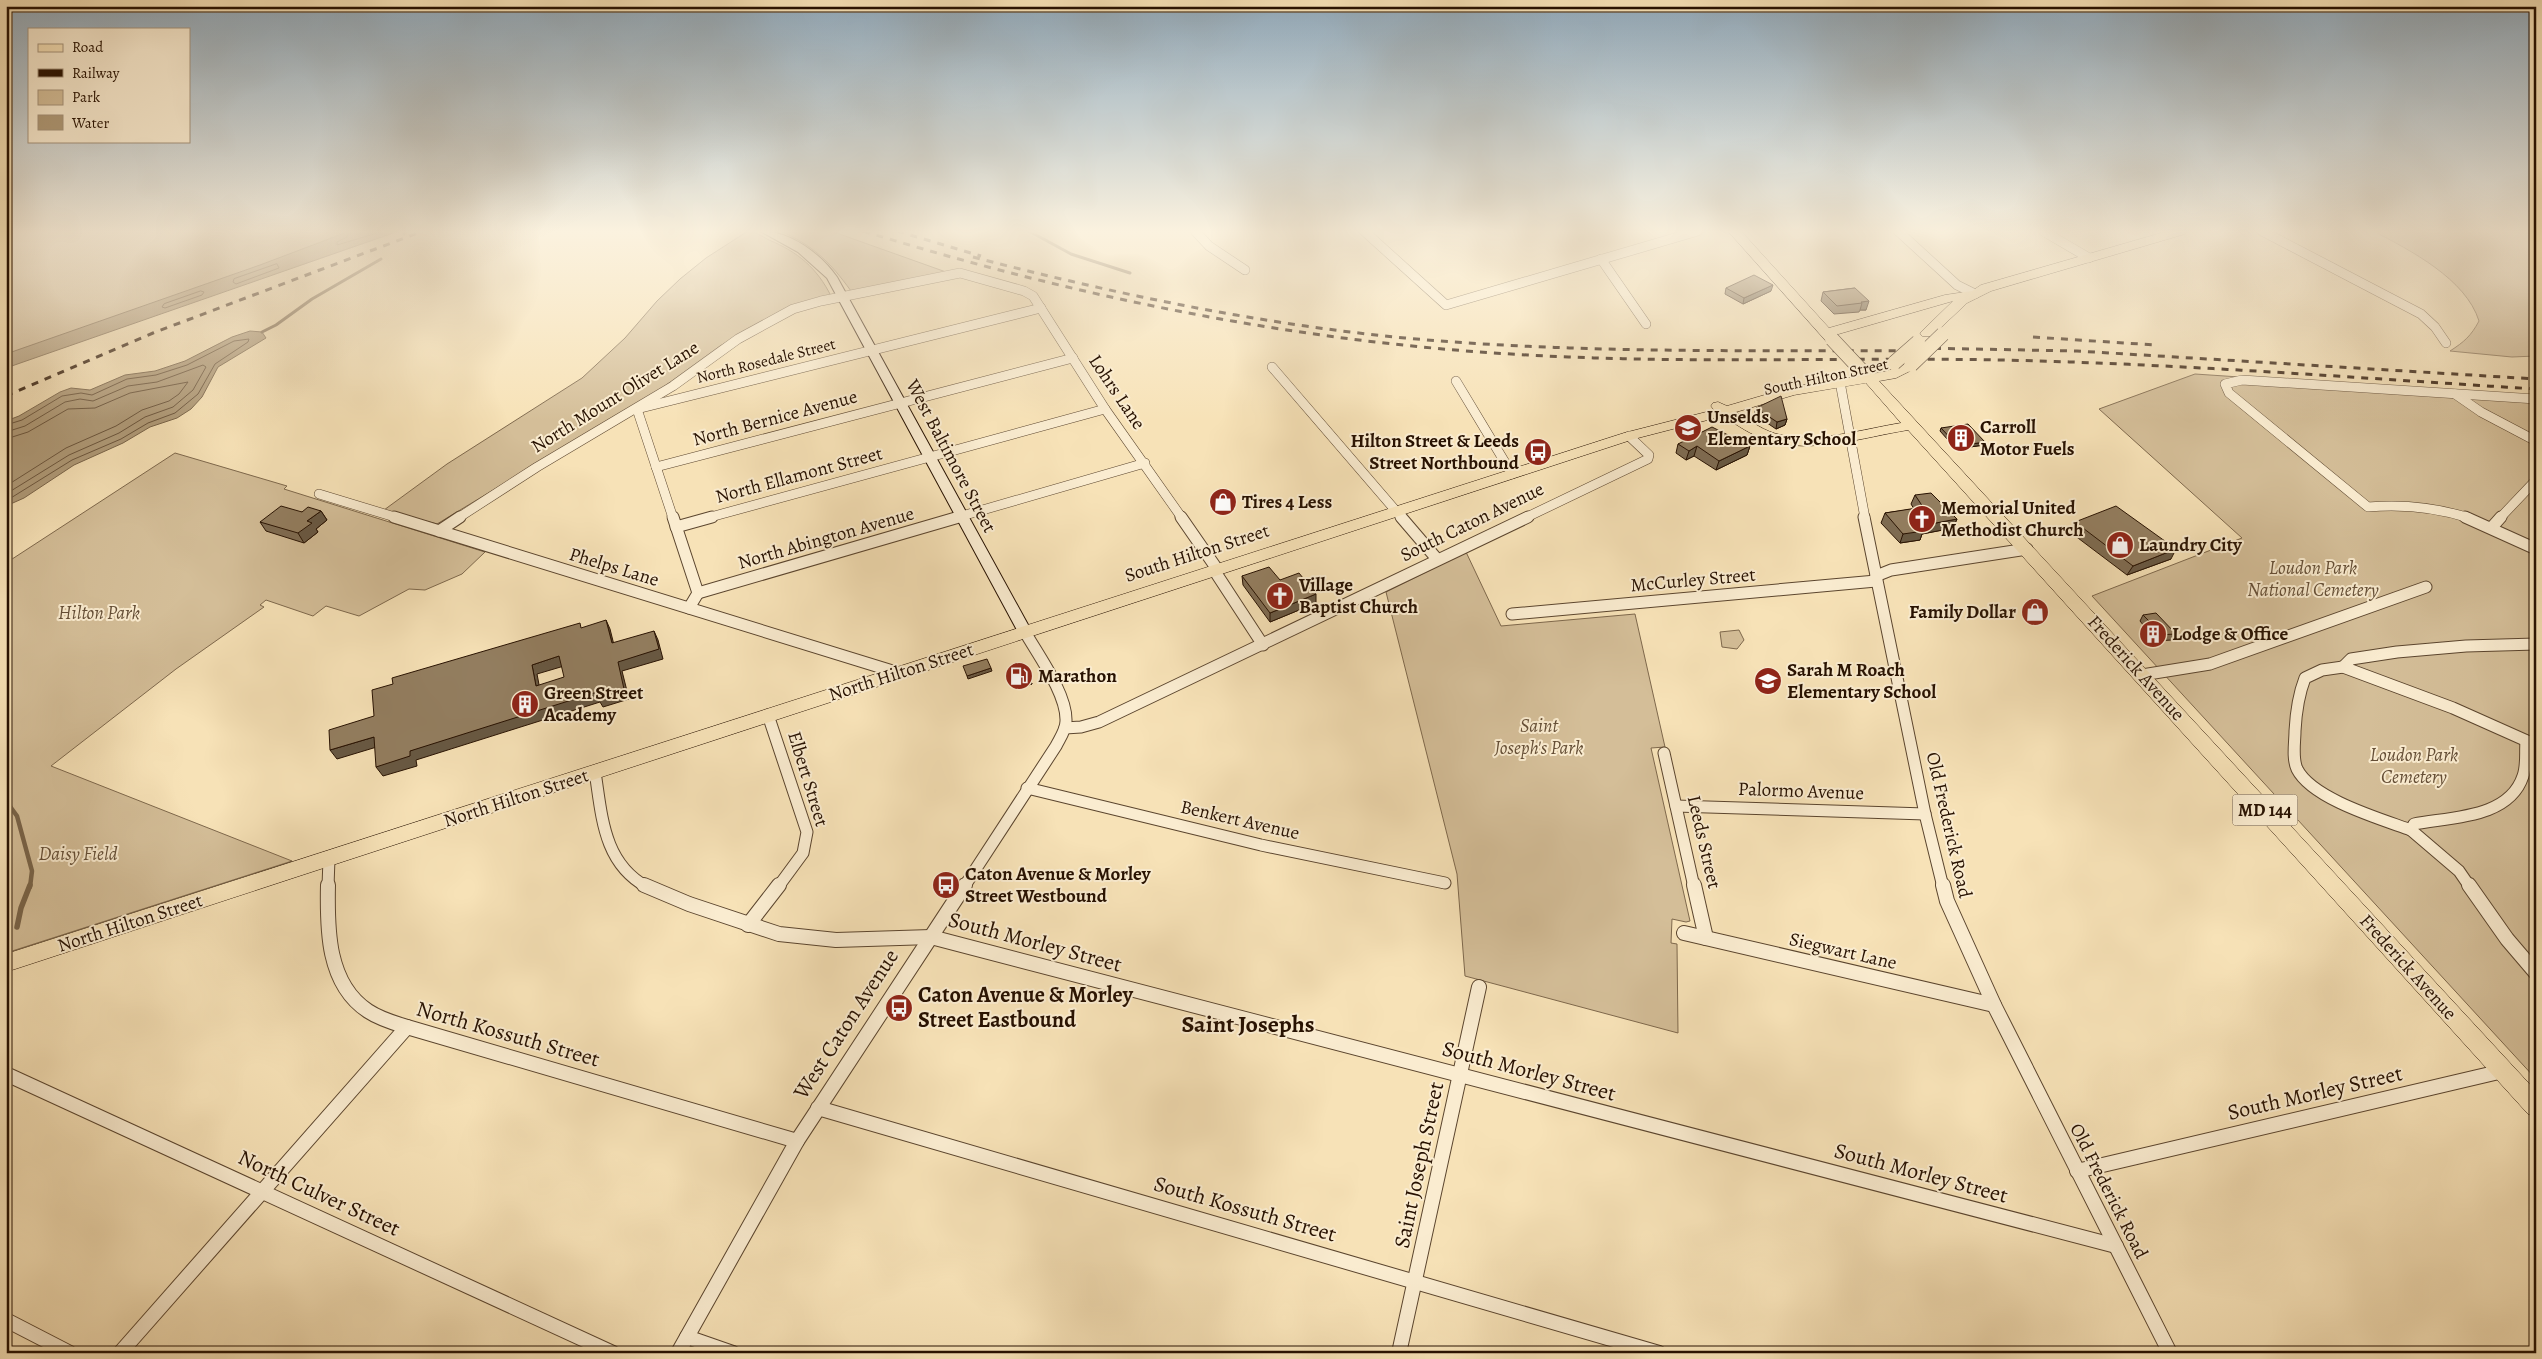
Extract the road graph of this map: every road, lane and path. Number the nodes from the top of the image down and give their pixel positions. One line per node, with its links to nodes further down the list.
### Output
1 (852, 294): 11 (street, North Mount Olivet Lane)
2 (1030, 294): 12 (street, Lohrs Lane)
3 (1434, 294): 4 (street)
4 (1482, 294)
5 (1626, 294): 13 (street)
6 (1792, 294): 14 (main road, Frederick Avenue / MD 144)
7 (1972, 294): 14 (main road)
8 (1974, 294): 19 (main road, South Hilton Street, bridge)
9 (1975, 294): 19 (main road, South Hilton Street, bridge)
10 (2383, 294): 15 (street)
11 (844, 296): 16 (main road, West Baltimore Street); 26 (street, North Mount Olivet Lane)
12 (1041, 308): 16 (street, North Rosedale Street); 17 (street, Lohrs Lane)
13 (1646, 324)
14 (1830, 336): 19 (main road, Frederick Avenue / MD 144, bridge)
15 (2446, 343)
16 (873, 350): 24 (main road, West Baltimore Street); 26 (street, North Rosedale Street)
17 (1073, 358): 24 (street, North Bernice Avenue); 27 (street, Lohrs Lane)
18 (1272, 367): 38 (street)
19 (1866, 375): 21 (main road, South Hilton Street); 25 (main road, South Hilton Street); 28 (main road, Frederick Avenue / MD 144)
20 (1456, 381): 35 (street)
21 (1840, 382): 25 (main road, South Hilton Street); 29 (street, Old Frederick Road)
22 (2455, 394): 23 (street); 31 (street); 40 (street)
23 (2536, 399)
24 (902, 403): 32 (main road, West Baltimore Street); 34 (street, North Bernice Avenue)
25 (1720, 407): 29 (main road); 30 (main road, South Hilton Street)
26 (637, 408): 34 (street); 42 (street, North Mount Olivet Lane)
27 (1105, 409): 32 (street, North Ellamont Street); 33 (street, Lohrs Lane)
28 (1913, 425): 29 (main road); 43 (main road, Frederick Avenue / MD 144)
29 (1850, 434): 47 (street, Old Frederick Road)
30 (1629, 436): 35 (main road, South Hilton Street); 45 (street, South Caton Avenue)
31 (2536, 441)
32 (931, 457): 39 (main road, West Baltimore Street); 41 (street, North Ellamont Street)
33 (1145, 463): 39 (street, North Abington Avenue); 46 (street, Lohrs Lane)
34 (656, 467): 41 (street)
35 (1512, 474): 38 (main road, South Hilton Street)
36 (2536, 480): 40 (street)
37 (319, 494): 42 (street, Phelps Lane)
38 (1396, 511): 45 (street); 46 (main road, South Hilton Street)
39 (962, 516): 49 (street, North Abington Avenue); 52 (main road, West Baltimore Street)
40 (2493, 526): 44 (street)
41 (676, 527): 49 (street)
42 (439, 531): 50 (street, Phelps Lane)
43 (2027, 549): 47 (street, McCurley Street); 57 (main road, Frederick Avenue / MD 144)
44 (2536, 549)
45 (1437, 559): 54 (street, South Caton Avenue)
46 (1215, 570): 52 (main road, South Hilton Street); 54 (street, Lohrs Lane)
47 (1876, 578): 51 (street, McCurley Street); 65 (street, Old Frederick Road)
48 (2426, 587): 57 (street)
49 (698, 593): 50 (street)
50 (689, 608): 56 (street, Phelps Lane)
51 (1512, 614)
52 (1025, 632): 56 (main road, North Hilton Street); 59 (street, West Baltimore Street)
53 (2536, 644): 55 (street)
54 (1263, 645): 59 (street, South Caton Avenue)
55 (2343, 667): 60 (street); 66 (street)
56 (900, 673): 58 (main road, North Hilton Street)
57 (2142, 675): 78 (main road, Frederick Avenue / MD 144)
58 (768, 716): 62 (main road, North Hilton Street); 69 (street, Elbert Street)
59 (1065, 728): 63 (street, West Caton Avenue)
60 (2531, 743): 66 (street)
61 (1664, 753): 64 (street, Leeds Street)
62 (595, 772): 67 (main road, North Hilton Street); 69 (street, South Morley Street)
63 (1027, 788): 68 (street, Benkert Avenue); 71 (street, West Caton Avenue)
64 (1676, 806): 65 (street, Palormo Avenue); 72 (street, Leeds Street)
65 (1925, 814): 76 (street, Old Frederick Road)
66 (2411, 830): 74 (street)
67 (329, 858): 73 (main road, North Hilton Street); 77 (street, North Kossuth Street)
68 (1445, 883)
69 (748, 925): 71 (street, South Morley Street)
70 (1684, 933): 72 (street, Siegwart Lane)
71 (930, 937): 80 (street, South Morley Street); 82 (street, West Caton Avenue)
72 (1706, 938): 76 (street, Siegwart Lane)
73 (6, 963)
74 (2536, 973)
75 (1480, 987): 80 (street, Saint Joseph Street)
76 (1994, 1005): 84 (street, Old Frederick Road)
77 (407, 1027): 83 (street, North Kossuth Street); 85 (street)
78 (2503, 1072): 81 (main road, Frederick Avenue / MD 144); 84 (street, South Morley Street)
79 (6, 1074): 85 (street, North Culver Street)
80 (1460, 1075): 86 (street, South Morley Street); 87 (street, Saint Joseph Street)
81 (2536, 1107)
82 (818, 1108): 83 (street, West Caton Avenue); 87 (street, South Kossuth Street)
83 (797, 1141): 89 (street, West Caton Avenue)
84 (2077, 1171): 86 (street, Old Frederick Road)
85 (262, 1191): 91 (street); 92 (street, North Culver Street)
86 (2116, 1246): 97 (street, Old Frederick Road)
87 (1415, 1282): 95 (street, Saint Joseph Street); 96 (street, South Kossuth Street)
88 (6, 1320): 90 (street)
89 (687, 1337): 93 (street, West Caton Avenue); 94 (street)
90 (70, 1353)
91 (120, 1353)
92 (613, 1353)
93 (678, 1353)
94 (733, 1353)
95 (1399, 1353)
96 (1659, 1353)
97 (2170, 1353)

